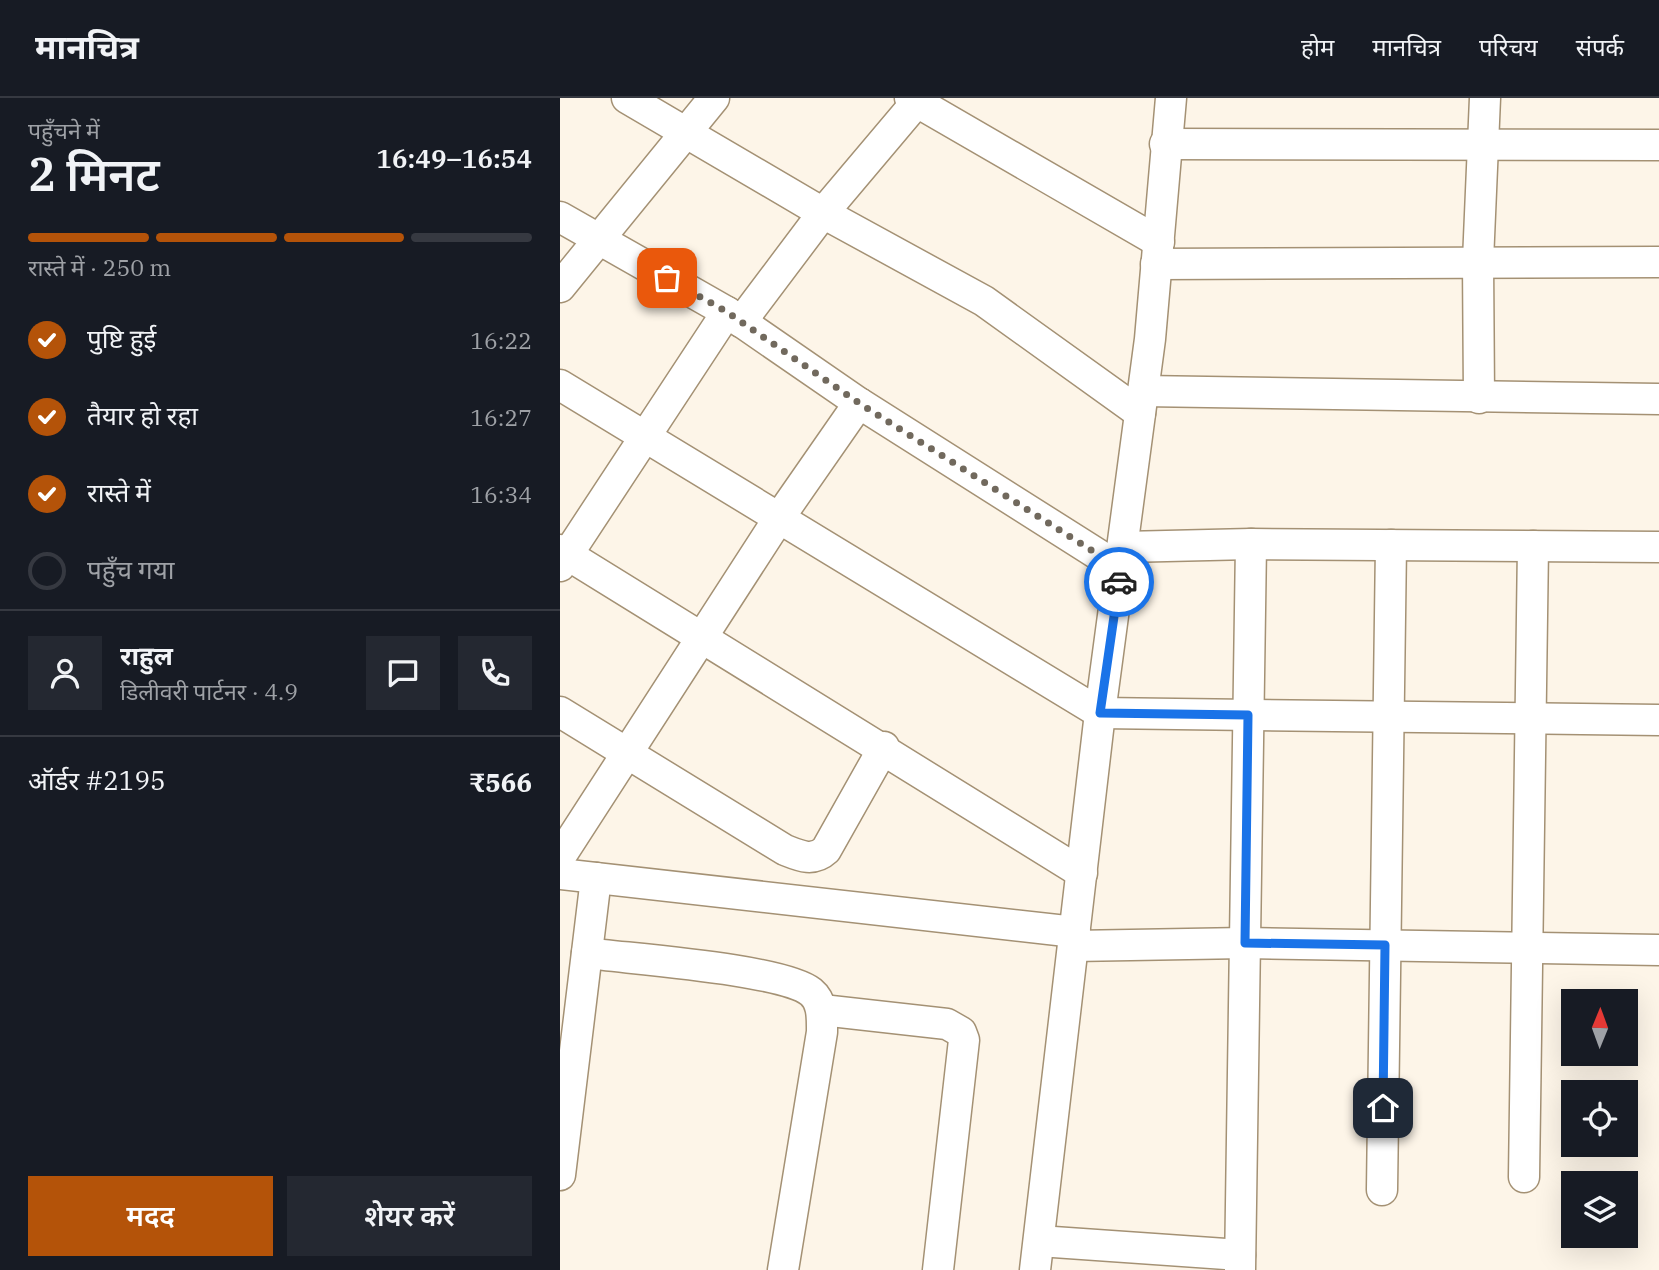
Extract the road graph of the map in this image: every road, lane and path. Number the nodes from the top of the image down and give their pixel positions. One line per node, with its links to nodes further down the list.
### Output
1 (627, 98): 6 (street)
2 (713, 98): 6 (street)
3 (1171, 98): 8 (street)
4 (1485, 98): 7 (street)
5 (916, 99): 10 (street); 13 (street)
6 (685, 132): 10 (street); 12 (street)
7 (1483, 142): 8 (street); 9 (street); 14 (street)
8 (1165, 144): 13 (street)
9 (1659, 145)
10 (823, 213): 17 (street); 21 (street)
11 (560, 217): 12 (street)
12 (598, 239): 16 (street); 17 (street)
13 (1157, 253): 14 (street); 21 (street)
14 (1478, 261): 15 (street); 19 (street)
15 (1659, 262)
16 (560, 287)
17 (734, 317): 22 (street); 23 (street)
18 (560, 385): 23 (street)
19 (1479, 398): 20 (street); 21 (street)
20 (1659, 399)
21 (1141, 402): 30 (street)
22 (859, 403): 24 (street); 30 (street)
23 (645, 434): 24 (street); 29 (street)
24 (779, 518): 31 (street); 33 (street)
25 (1251, 544): 26 (street); 30 (street); 34 (street)
26 (1391, 545): 27 (street); 35 (street)
27 (1533, 546): 28 (street); 36 (street)
28 (1659, 547)
29 (562, 557): 31 (street)
30 (1122, 558): 33 (street)
31 (702, 637): 38 (street); 39 (street)
32 (560, 712): 39 (street)
33 (1100, 713): 34 (street); 41 (street)
34 (1248, 715): 35 (street); 45 (street)
35 (1389, 717): 36 (street); 46 (street)
36 (1531, 718): 37 (street); 47 (street)
37 (1659, 720)
38 (884, 747): 39 (street); 41 (street)
39 (627, 753): 40 (street)
40 (560, 857)
41 (1082, 873): 44 (street)
42 (560, 874): 43 (street)
43 (596, 878): 44 (street); 49 (street)
44 (1074, 939): 45 (street); 54 (street)
45 (1245, 943): 46 (street); 55 (street)
46 (1385, 945): 47 (street); 53 (street)
47 (1528, 948): 48 (street); 52 (street)
48 (1659, 950)
49 (587, 953): 50 (street); 51 (street)
50 (822, 1010): 56 (street); 57 (street)
51 (560, 1175)
52 (1524, 1177)
53 (1382, 1190)
54 (1037, 1256): 55 (street)
55 (1240, 1262)
56 (783, 1270)
57 (938, 1270)

